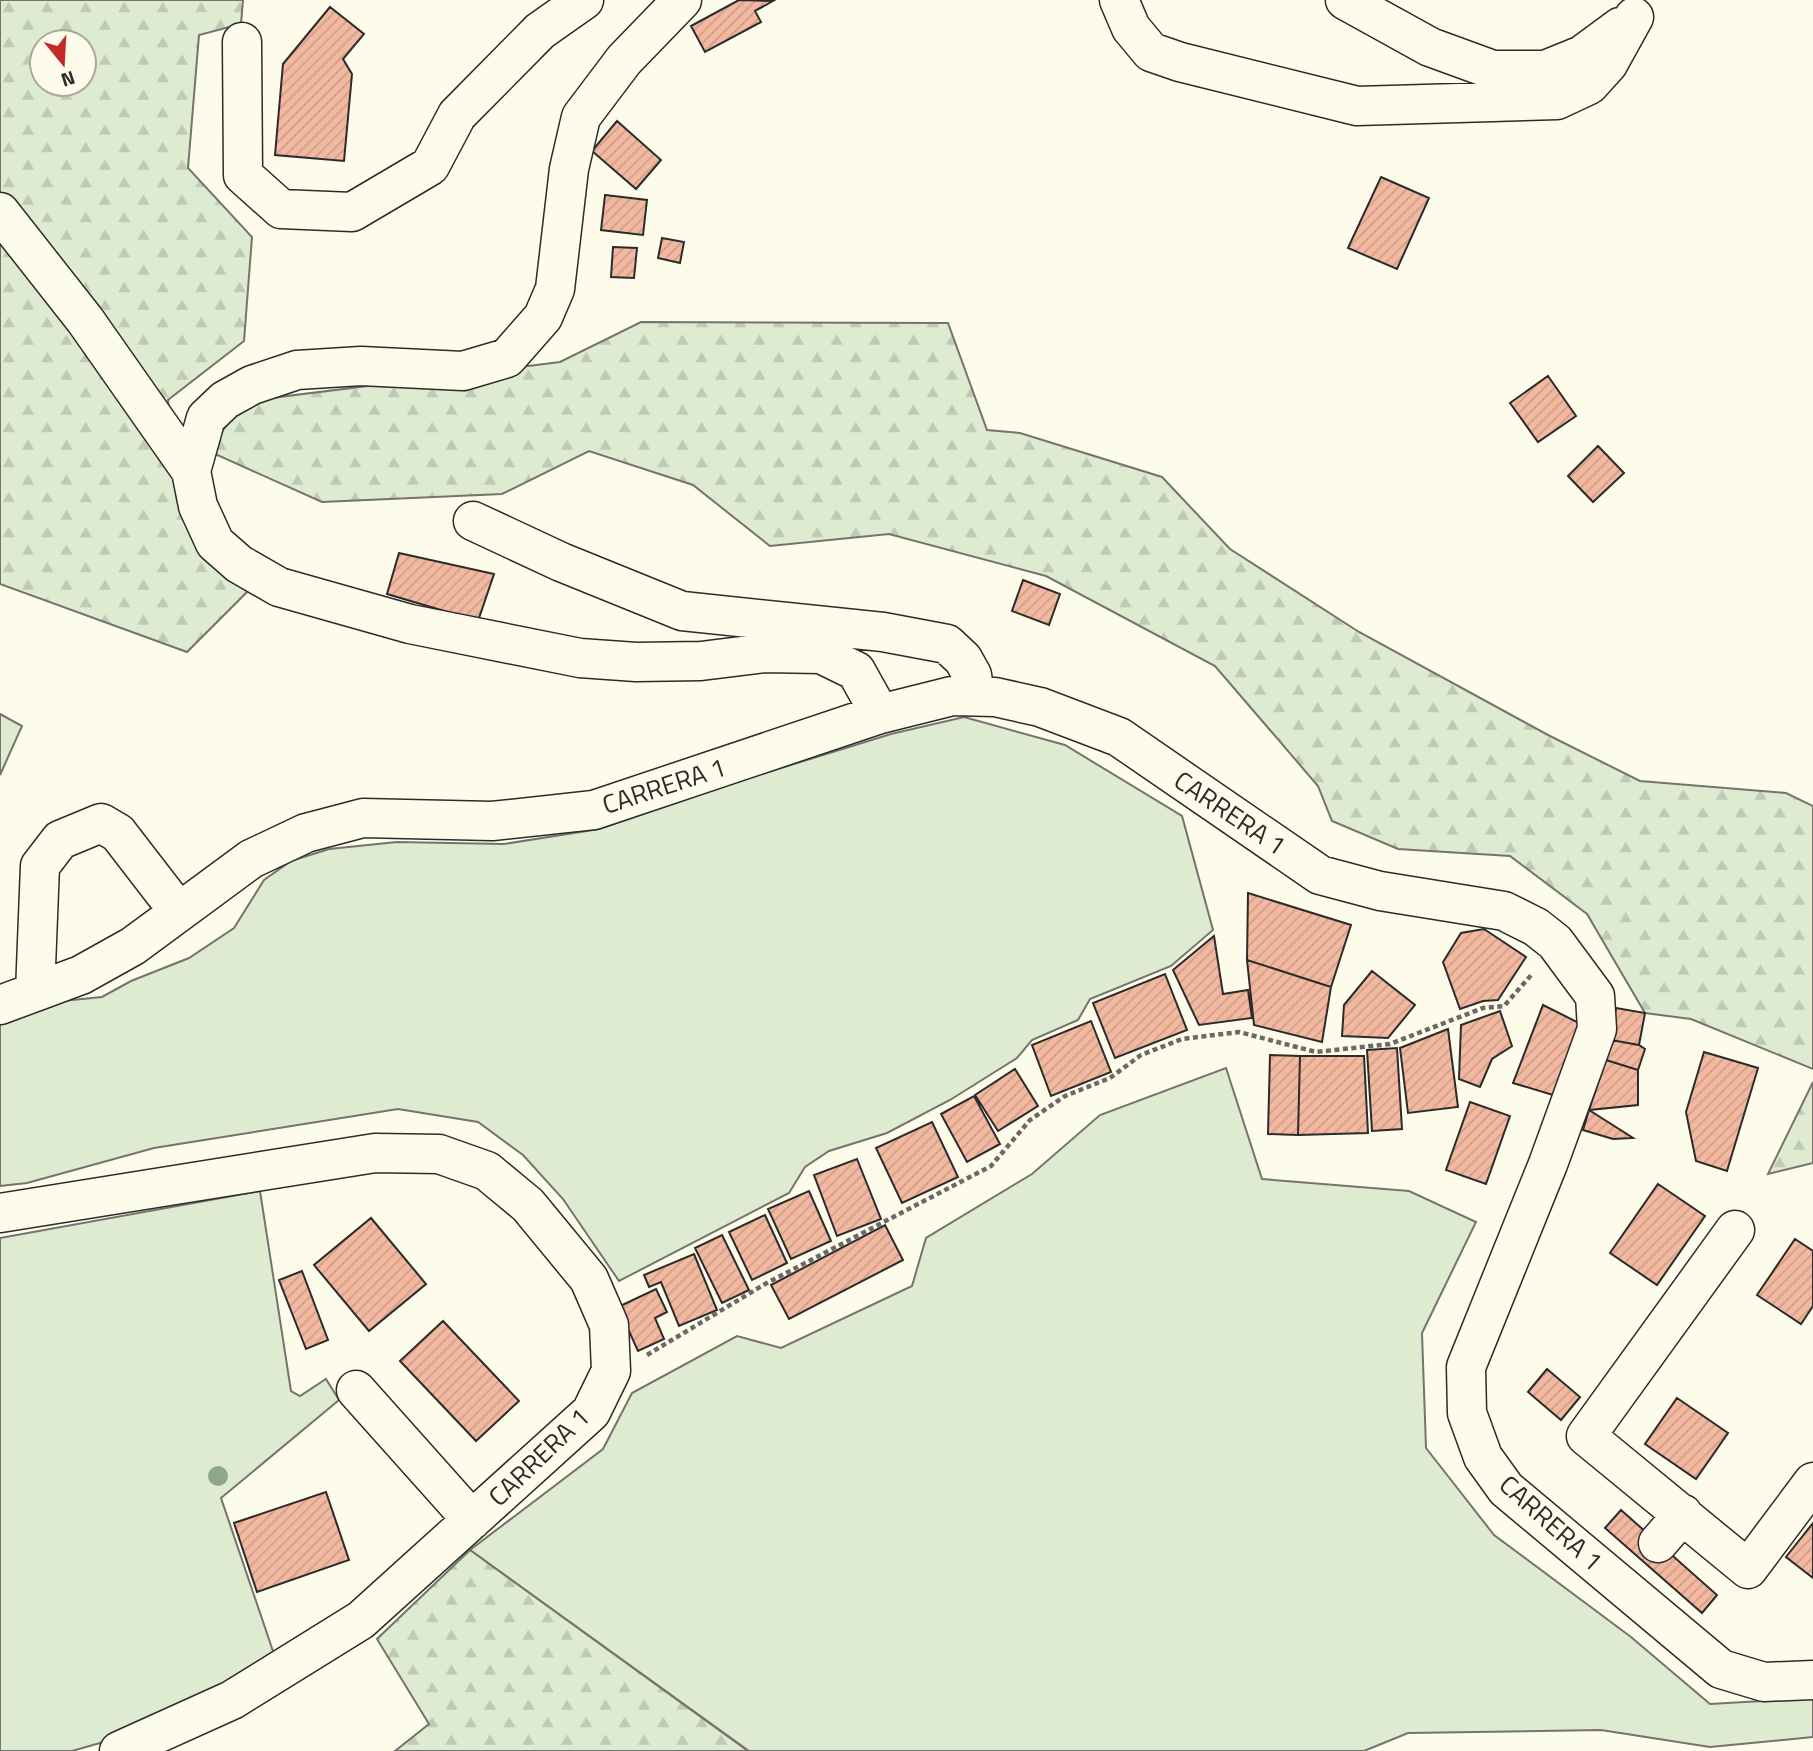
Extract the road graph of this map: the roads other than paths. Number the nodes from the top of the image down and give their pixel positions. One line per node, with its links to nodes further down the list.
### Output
1 (584, 0): 6 (street)
2 (682, 0): 8 (street)
3 (1119, 0): 5 (street)
4 (1345, 0): 5 (street)
5 (1644, 8)
6 (242, 42)
7 (0, 212): 8 (street)
8 (199, 443): 11 (street)
9 (473, 521): 10 (street)
10 (975, 696): 11 (street, CARRERA 1); 21 (street, CARRERA 1)
11 (880, 714): 12 (street, CARRERA 1)
12 (178, 912): 13 (street, CARRERA 1); 13 (street)
13 (36, 992): 14 (street, CARRERA 1)
14 (0, 1005)
15 (0, 1213): 20 (street, CARRERA 1)
16 (1735, 1230): 19 (street)
17 (356, 1390): 20 (street)
18 (1813, 1482): 19 (street)
19 (1683, 1514): 21 (street)
20 (472, 1520): 23 (street, CARRERA 1)
21 (1641, 1564): 22 (street, CARRERA 1)
22 (1813, 1680)
23 (119, 1751)

